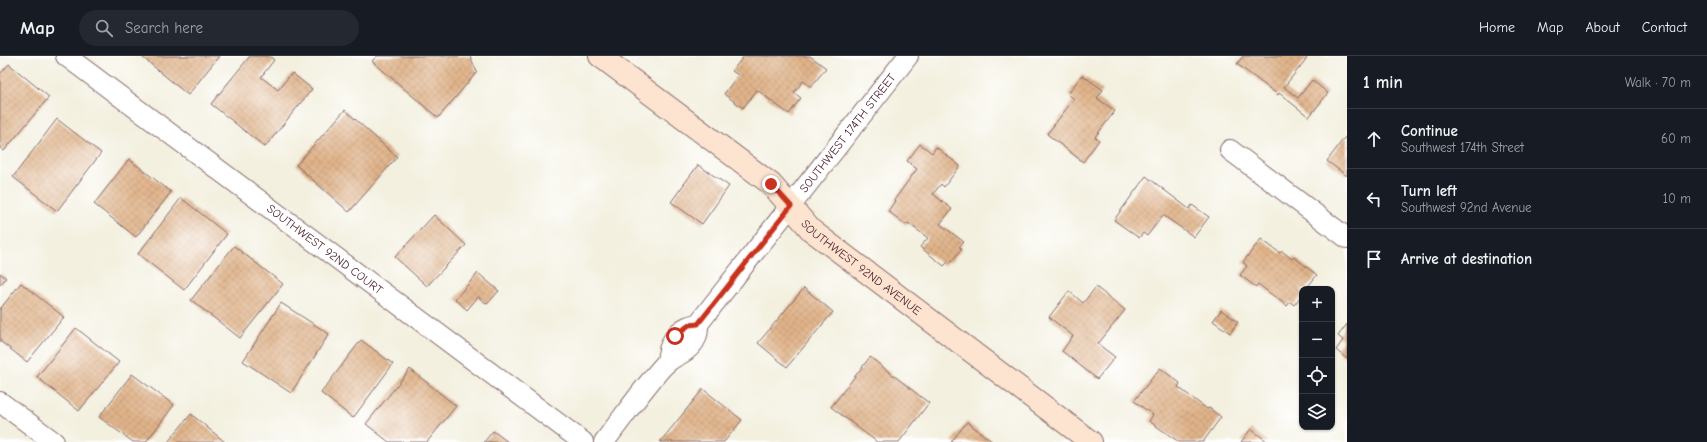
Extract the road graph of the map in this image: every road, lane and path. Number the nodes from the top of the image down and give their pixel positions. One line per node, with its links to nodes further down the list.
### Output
1 (66, 56): 9 (street, SOUTHWEST 92ND COURT)
2 (600, 56): 5 (street, SOUTHWEST 92ND AVENUE)
3 (908, 56): 5 (street, SOUTHWEST 174TH STREET)
4 (1230, 150): 6 (street)
5 (791, 206): 10 (street, SOUTHWEST 174TH STREET); 11 (street, SOUTHWEST 92ND AVENUE)
6 (1347, 238)
7 (0, 402): 8 (street)
8 (54, 442)
9 (583, 442)
10 (604, 442)
11 (1091, 442)

